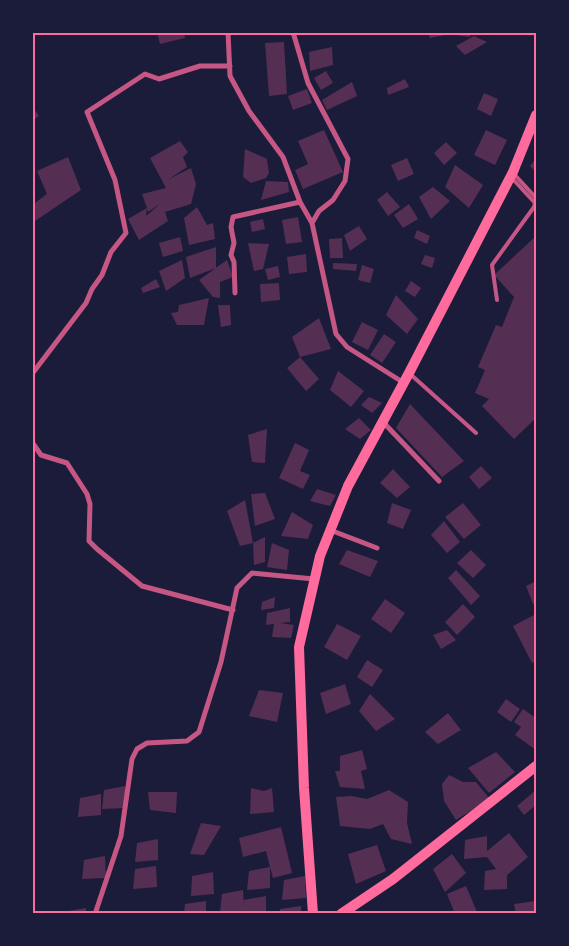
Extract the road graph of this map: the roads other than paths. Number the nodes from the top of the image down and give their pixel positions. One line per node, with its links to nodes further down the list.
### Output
1 (228, 32): 3 (street)
2 (293, 32): 8 (street)
3 (230, 66): 6 (street); 12 (street)
4 (536, 115): 5 (main road)
5 (512, 174): 7 (lane); 11 (main road)
6 (300, 202): 8 (street); 9 (street)
7 (535, 207): 10 (lane)
8 (312, 223): 13 (street)
9 (236, 293)
10 (497, 300)
11 (410, 373): 13 (main road); 15 (lane)
12 (32, 374)
13 (404, 383): 14 (main road)
14 (382, 422): 17 (street); 18 (main road)
15 (476, 433)
16 (32, 442): 21 (street)
17 (439, 481)
18 (330, 530): 19 (street); 20 (main road)
19 (377, 548)
20 (314, 579): 21 (street); 24 (main road)
21 (233, 610): 23 (street)
22 (536, 766): 25 (main road)
23 (95, 914)
24 (313, 914)
25 (341, 914)

